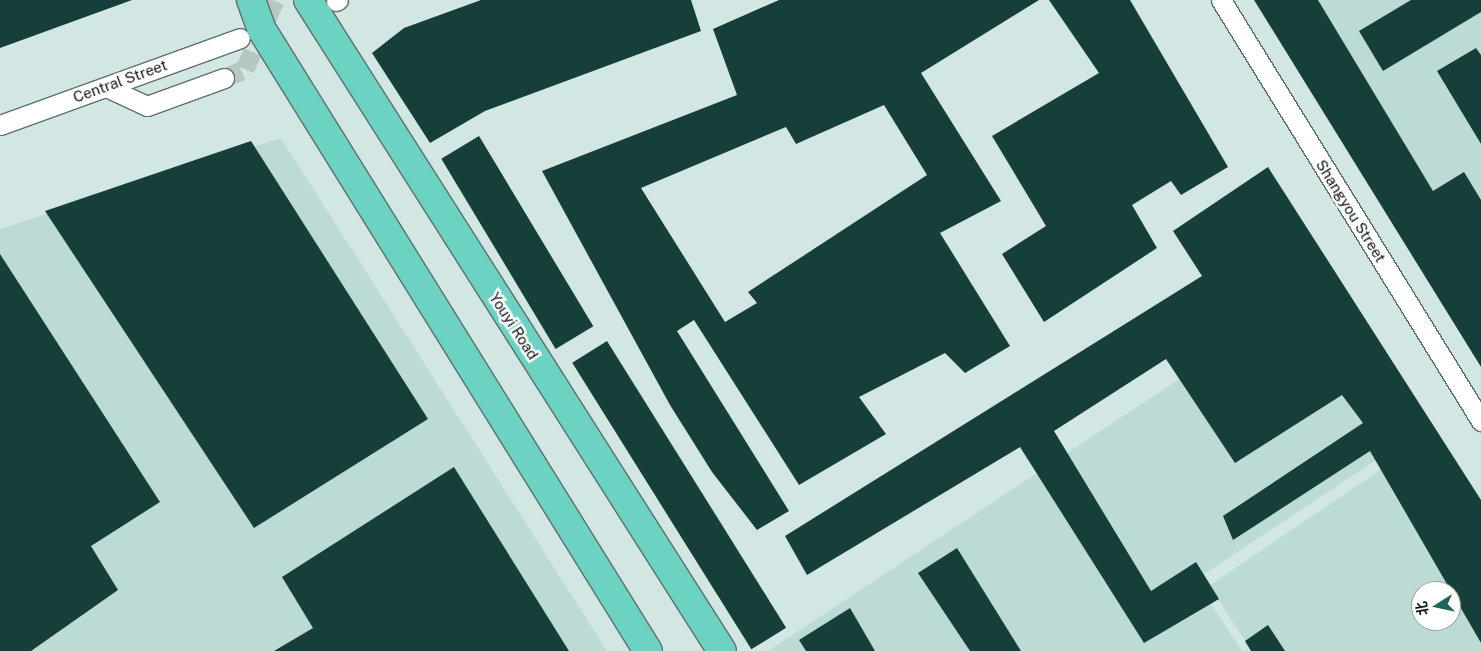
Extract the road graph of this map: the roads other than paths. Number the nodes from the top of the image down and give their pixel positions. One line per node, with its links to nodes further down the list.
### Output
1 (251, 0): 9 (highway)
2 (308, 0): 10 (highway, Youyi Road)
3 (1221, 0): 8 (street, Shangyou Street)
4 (240, 38): 6 (street, Central Street)
5 (224, 78): 6 (street)
6 (106, 87): 7 (street, Central Street)
7 (0, 125)
8 (1481, 421)
9 (648, 651)
10 (722, 651)

